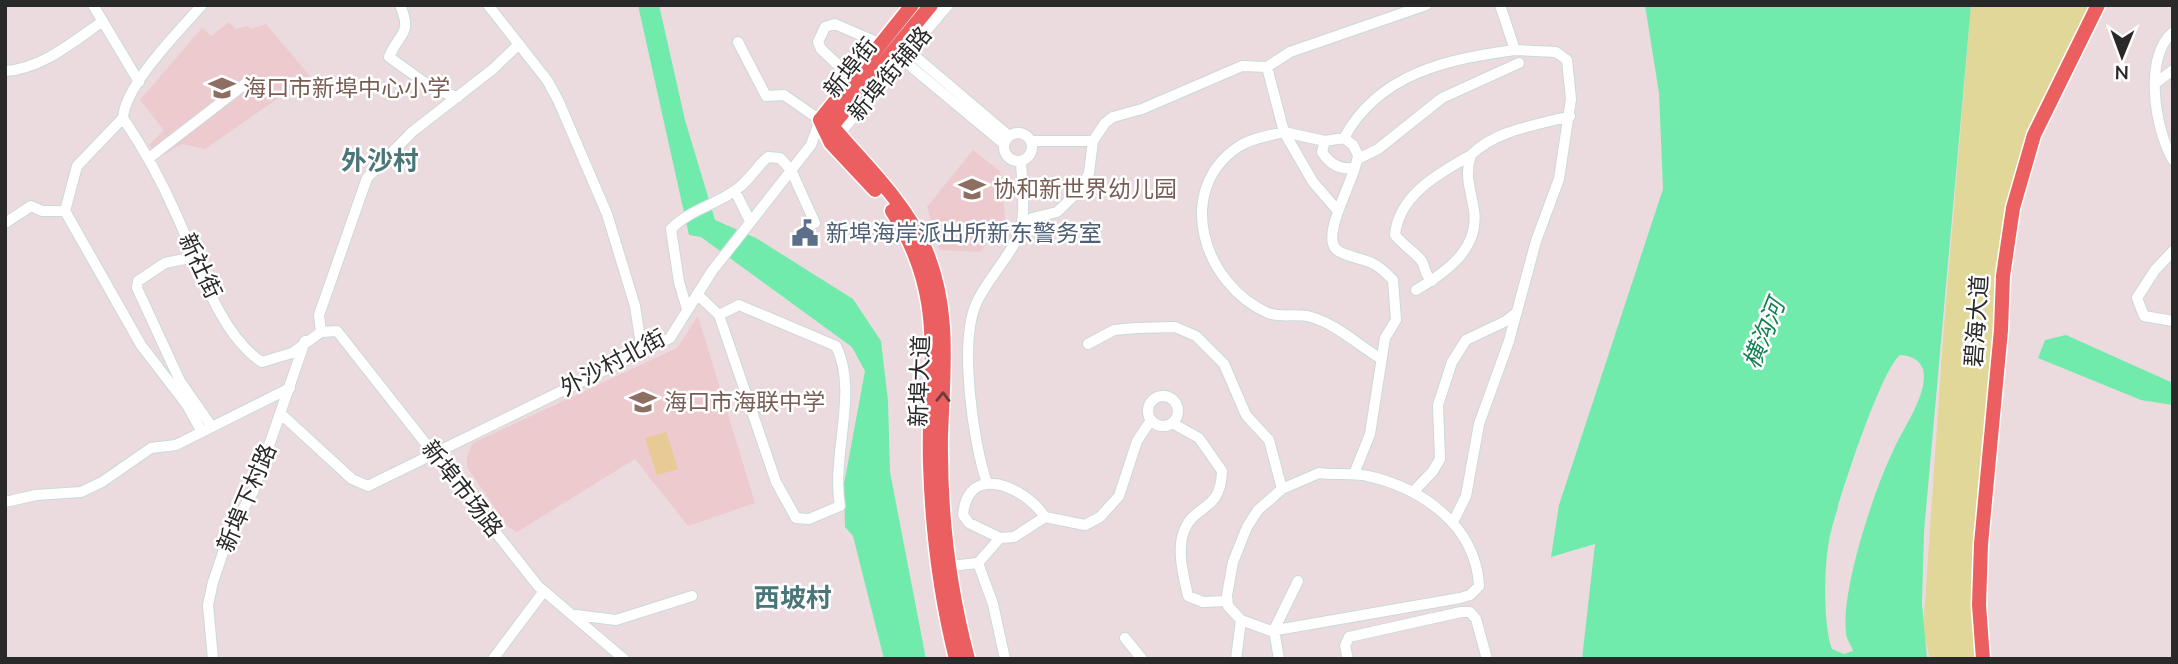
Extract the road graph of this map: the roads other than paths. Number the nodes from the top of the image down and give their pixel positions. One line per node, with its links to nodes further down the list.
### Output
1 (93, 5): 12 (street)
2 (202, 5): 24 (street)
3 (400, 5): 27 (street)
4 (488, 5): 15 (street)
5 (912, 5): 16 (main road, 新埠街)
6 (931, 5): 30 (main road, 新埠街)
7 (948, 5): 18 (street, 新埠街辅路)
8 (1426, 5): 20 (street)
9 (1500, 5): 17 (street)
10 (2098, 5): 100 (main road, 碧海大道)
11 (2104, 5): 101 (main road, 碧海大道)
12 (103, 21): 22 (street); 24 (street)
13 (2173, 32): 25 (street)
14 (738, 42): 30 (street)
15 (519, 44): 27 (street); 62 (street)
16 (881, 44): 23 (main road, 新埠街); 23 (street)
17 (1515, 50): 28 (street); 32 (street)
18 (906, 55): 30 (street, 新埠街辅路); 33 (street)
19 (1519, 63): 41 (street)
20 (1267, 67): 31 (street); 35 (street)
21 (2173, 70): 25 (street)
22 (5, 71)
23 (853, 79): 30 (main road, 新埠街)
24 (139, 82): 29 (street)
25 (2157, 82): 39 (street)
26 (246, 84): 38 (street)
27 (458, 97): 59 (street)
28 (1570, 116): 37 (street); 56 (street)
29 (124, 118): 38 (street, 新社街); 44 (street)
30 (831, 131): 42 (street, 外沙村北街); 80 (main road, 新埠大道, one-way to 30); 92 (main road, 新埠大道)
31 (1284, 132): 36 (street); 45 (street); 63 (street)
32 (1344, 138): 36 (street); 41 (street)
33 (1006, 140): 34 (street); 40 (street)
34 (1033, 141): 35 (street); 40 (street)
35 (1093, 141): 49 (street)
36 (1325, 141): 41 (street)
37 (1471, 155): 52 (street); 52 (street)
38 (149, 158): 51 (street, 新社街)
39 (2173, 160)
40 (1021, 161): 49 (street)
41 (1355, 164): 45 (street)
42 (791, 170): 43 (street); 46 (street, 外沙村北街); 48 (street)
43 (735, 191): 46 (street); 55 (street)
44 (65, 211): 47 (street); 69 (street)
45 (1338, 211): 63 (street)
46 (750, 221): 54 (street, 外沙村北街)
47 (5, 223)
48 (816, 223)
49 (1020, 231): 72 (street)
50 (2173, 251): 58 (street)
51 (194, 257): 60 (street, 新社街); 68 (street)
52 (1432, 281): 53 (street)
53 (1416, 290)
54 (697, 294): 55 (street, 外沙村北街); 57 (street)
55 (687, 309): 62 (street, 外沙村北街)
56 (1518, 312): 74 (street); 77 (street)
57 (719, 315): 57 (street)
58 (2173, 321)
59 (321, 332): 60 (street); 70 (street, 新埠市场路)
60 (306, 341): 64 (street, 新埠下村路)
61 (1088, 344): 73 (street)
62 (642, 351): 70 (street, 外沙村北街)
63 (1381, 358): 71 (street)
64 (290, 388): 65 (street, 新埠下村路); 68 (street)
65 (281, 414): 70 (street, 外沙村北街); 89 (street, 新埠下村路)
66 (1151, 419): 67 (street); 67 (street); 76 (street)
67 (1172, 423): 84 (street)
68 (212, 427): 69 (street)
69 (202, 432): 75 (street)
70 (433, 453): 82 (street, 新埠市场路)
71 (1354, 474): 73 (street); 74 (street)
72 (987, 483): 76 (street); 78 (street)
73 (1282, 489): 84 (street)
74 (1414, 491): 77 (street)
75 (5, 502)
76 (1045, 517): 78 (street)
77 (1452, 522): 87 (street)
78 (1000, 538): 79 (street)
79 (978, 563): 80 (street); 94 (street)
80 (950, 566): 93 (main road, 新埠大道)
81 (1298, 581): 87 (street)
82 (544, 591): 85 (street, 新埠市场路); 90 (street)
83 (692, 596): 85 (street)
84 (1227, 601): 86 (street)
85 (576, 615): 91 (street, 新埠市场路)
86 (1241, 620): 87 (street); 96 (street)
87 (1274, 630): 97 (street)
88 (1125, 638): 95 (street)
89 (213, 659)
90 (493, 659)
91 (624, 659)
92 (956, 659)
93 (968, 659)
94 (1005, 659)
95 (1142, 659)
96 (1236, 659)
97 (1279, 659)
98 (1348, 659): 99 (street)
99 (1488, 659)
100 (1983, 659)
101 (1989, 659)

